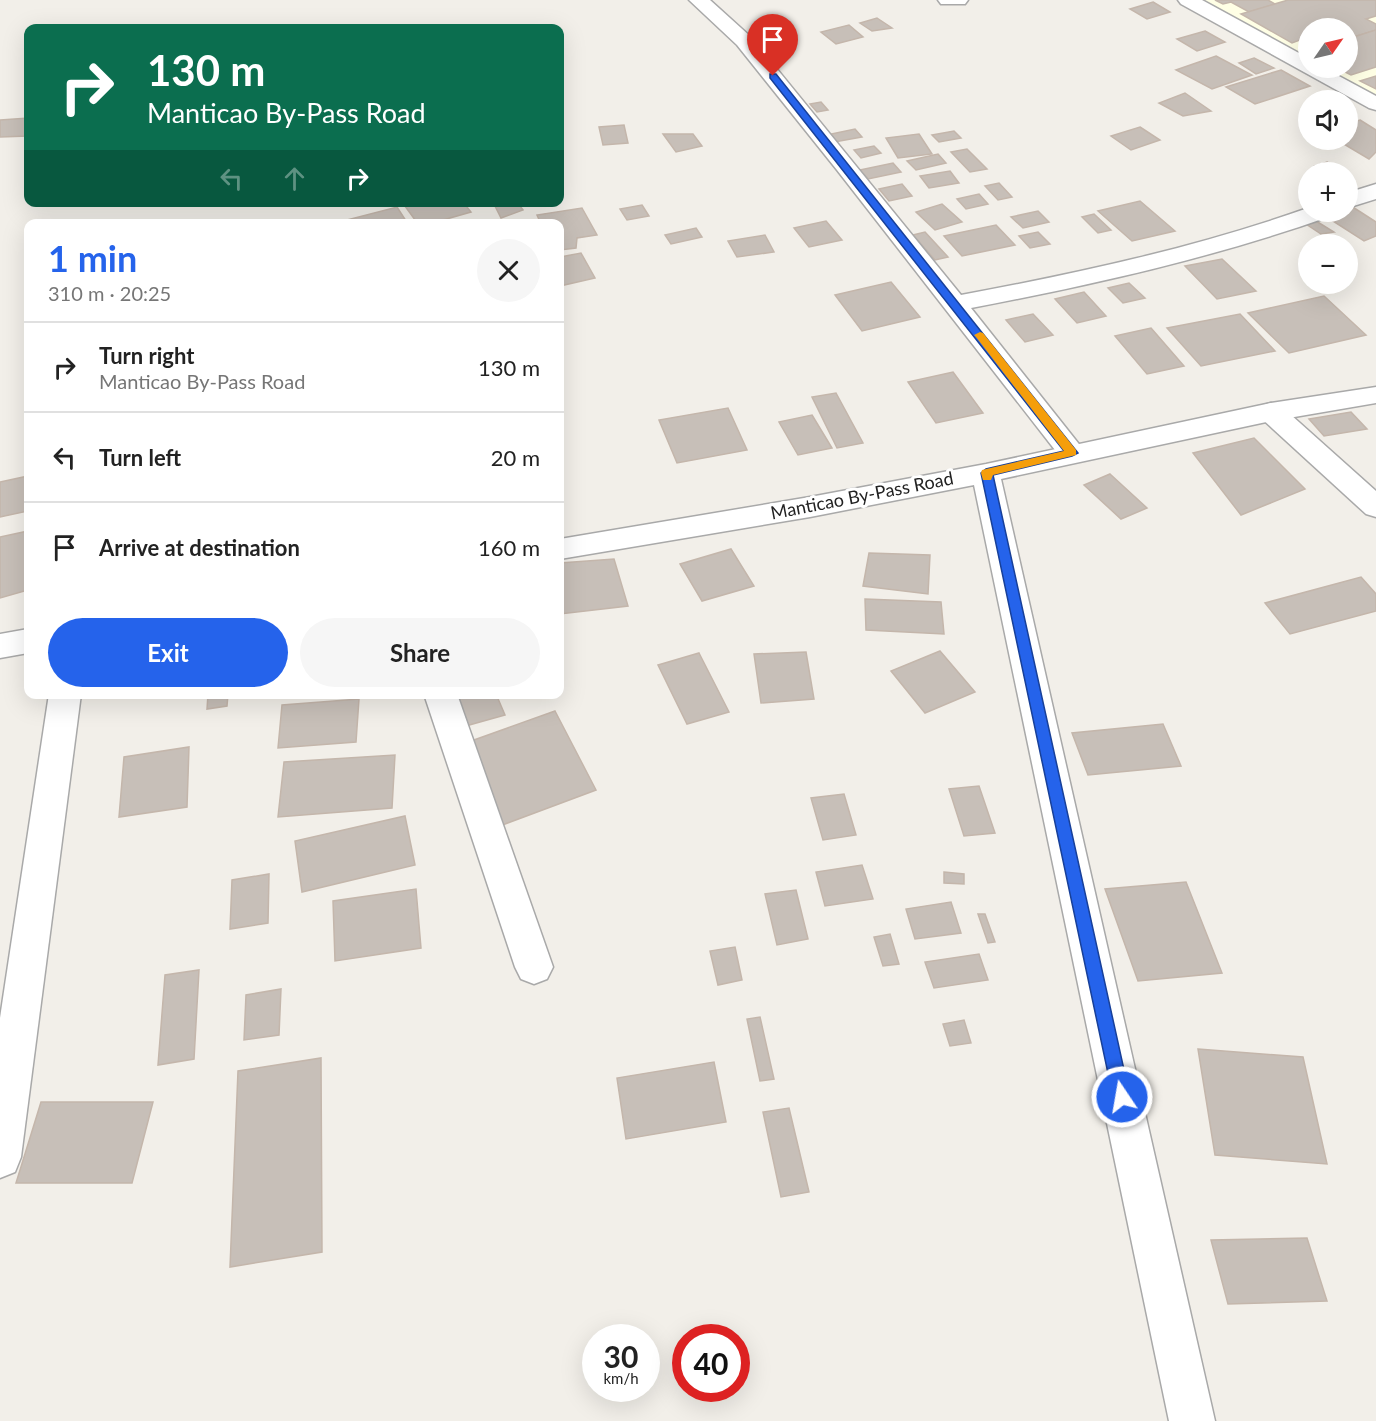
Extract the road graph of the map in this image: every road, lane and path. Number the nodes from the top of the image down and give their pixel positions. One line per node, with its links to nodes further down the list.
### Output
1 (699, 0): 11 (street)
2 (948, 0): 3 (street)
3 (958, 0)
4 (1188, 0): 5 (street)
5 (1298, 61)
6 (1329, 78): 7 (street)
7 (1376, 104)
8 (1376, 190): 9 (street)
9 (1358, 197)
10 (1298, 220): 11 (street)
11 (955, 304): 14 (street)
12 (1376, 395): 13 (street, Manticao By-Pass Road)
13 (1270, 412): 14 (street, Manticao By-Pass Road); 16 (street)
14 (1072, 453): 15 (street, Manticao By-Pass Road)
15 (986, 473): 17 (street, Manticao By-Pass Road); 24 (street)
16 (1376, 507)
17 (564, 548)
18 (24, 641): 19 (street)
19 (0, 646)
20 (64, 699): 23 (street)
21 (442, 699): 22 (street)
22 (534, 966)
23 (0, 1157)
24 (1192, 1421)

